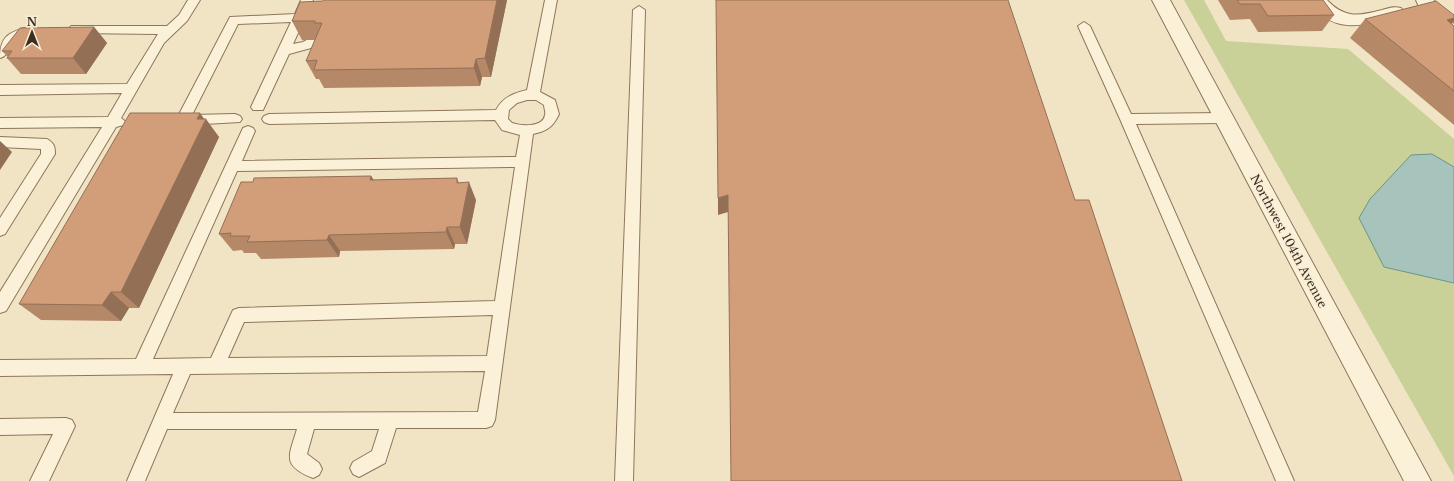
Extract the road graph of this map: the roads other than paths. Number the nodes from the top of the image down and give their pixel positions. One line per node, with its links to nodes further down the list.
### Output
1 (194, 0): 13 (lane)
2 (307, 0): 9 (lane)
3 (551, 0): 20 (lane)
4 (1161, 0): 23 (street, Northwest 104th Avenue)
5 (1317, 0): 6 (street)
6 (1425, 2): 14 (street)
7 (639, 10): 53 (lane)
8 (313, 15): 9 (lane)
9 (299, 17): 16 (lane); 28 (lane)
10 (1084, 26): 26 (lane)
11 (62, 29): 13 (lane)
12 (46, 30): 17 (lane)
13 (170, 30): 18 (lane)
14 (1454, 33)
15 (314, 40): 16 (lane)
16 (283, 51): 21 (lane)
17 (0, 54)
18 (130, 88): 19 (lane); 30 (lane)
19 (0, 90)
20 (533, 95): 22 (lane); 33 (lane)
21 (258, 107): 24 (lane); 25 (lane)
22 (501, 115): 25 (lane); 33 (lane)
23 (1223, 118): 26 (lane); 55 (street, Northwest 104th Avenue)
24 (235, 119): 28 (lane); 32 (lane)
25 (269, 119): 32 (lane)
26 (1127, 119): 54 (lane)
27 (167, 120): 28 (lane)
28 (183, 120)
29 (136, 121): 30 (lane)
30 (112, 122): 31 (lane); 38 (lane)
31 (0, 123)
32 (248, 131): 36 (lane)
33 (527, 131): 35 (lane)
34 (0, 142): 37 (lane)
35 (522, 162): 36 (lane); 39 (lane)
36 (232, 166): 42 (lane)
37 (0, 230)
38 (1, 303)
39 (502, 308): 40 (lane); 41 (lane)
40 (494, 363): 41 (lane); 46 (lane)
41 (216, 366): 43 (lane)
42 (141, 367): 43 (lane); 44 (lane)
43 (184, 367): 47 (lane)
44 (0, 368)
45 (308, 420): 46 (lane); 47 (lane); 50 (lane)
46 (390, 420): 49 (lane)
47 (162, 421): 52 (lane)
48 (0, 427): 51 (lane)
49 (359, 468)
50 (313, 469)
51 (39, 481)
52 (136, 481)
53 (624, 481)
54 (1285, 481)
55 (1418, 481)

